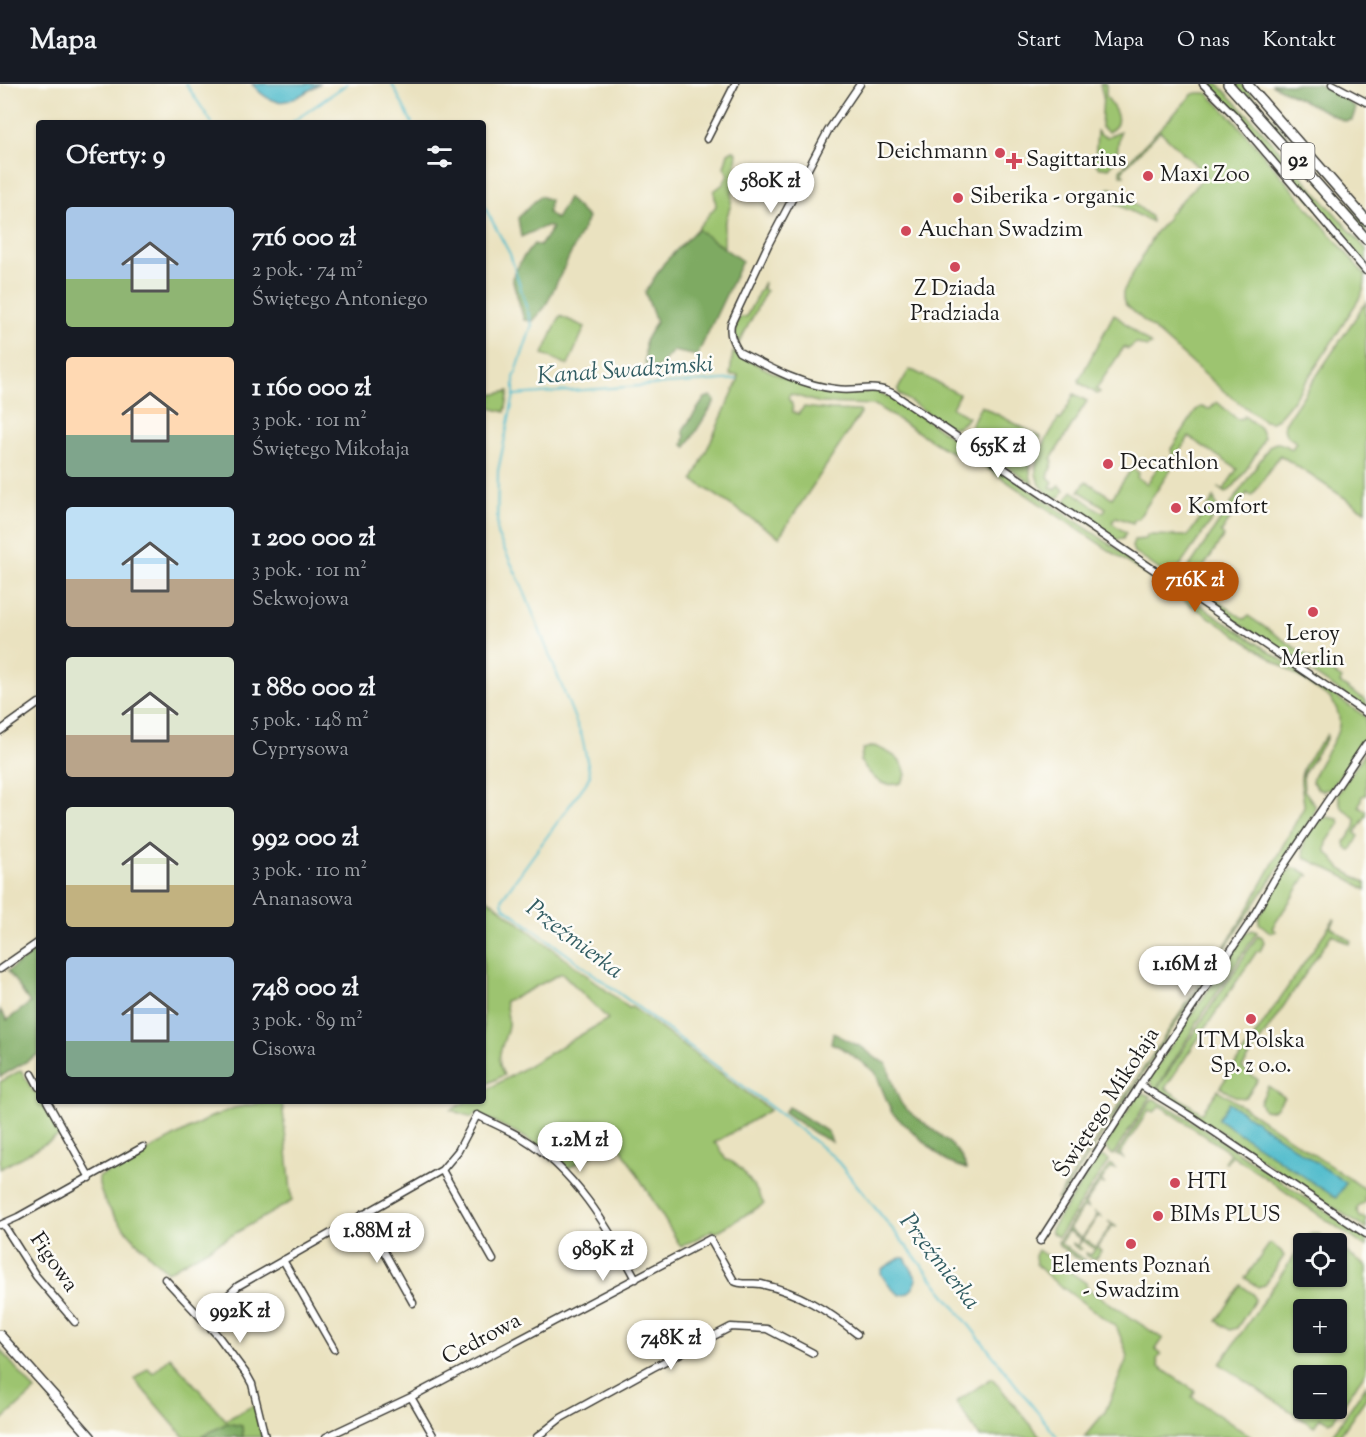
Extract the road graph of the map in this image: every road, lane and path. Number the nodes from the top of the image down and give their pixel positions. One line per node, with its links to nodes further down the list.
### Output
1 (735, 84): 8 (street)
2 (860, 84): 13 (street)
3 (1203, 84): 11 (street)
4 (1228, 84): 10 (main road, 92)
5 (1247, 84): 9 (main road, 92)
6 (1332, 84): 7 (street)
7 (1366, 102)
8 (707, 139)
9 (1366, 220)
10 (1366, 239)
11 (1366, 271)
12 (36, 705): 14 (street)
13 (1366, 713)
14 (0, 731)
15 (1366, 744): 20 (street, Świętego Mikołaja)
16 (36, 944): 17 (street)
17 (0, 969)
18 (32, 1074): 19 (street)
19 (36, 1081)
20 (1140, 1084): 27 (street); 28 (street, Świętego Mikołaja)
21 (49, 1104): 24 (street)
22 (143, 1147): 24 (street)
23 (442, 1170): 25 (street); 30 (street); 31 (street)
24 (90, 1178): 26 (street)
25 (363, 1214): 29 (street); 33 (street)
26 (2, 1225): 35 (street, Figowa)
27 (1366, 1234)
28 (1040, 1241)
29 (283, 1260): 34 (street); 38 (street)
30 (493, 1260)
31 (636, 1278): 36 (street, Cedrowa); 40 (street, Cedrowa)
32 (165, 1279): 34 (street)
33 (413, 1303)
34 (202, 1319): 42 (street)
35 (75, 1322)
36 (857, 1334)
37 (0, 1335): 41 (street)
38 (334, 1349)
39 (813, 1353): 45 (street)
40 (411, 1397): 43 (street, Cedrowa); 44 (street)
41 (91, 1437)
42 (265, 1437)
43 (326, 1437)
44 (434, 1437)
45 (537, 1437)

